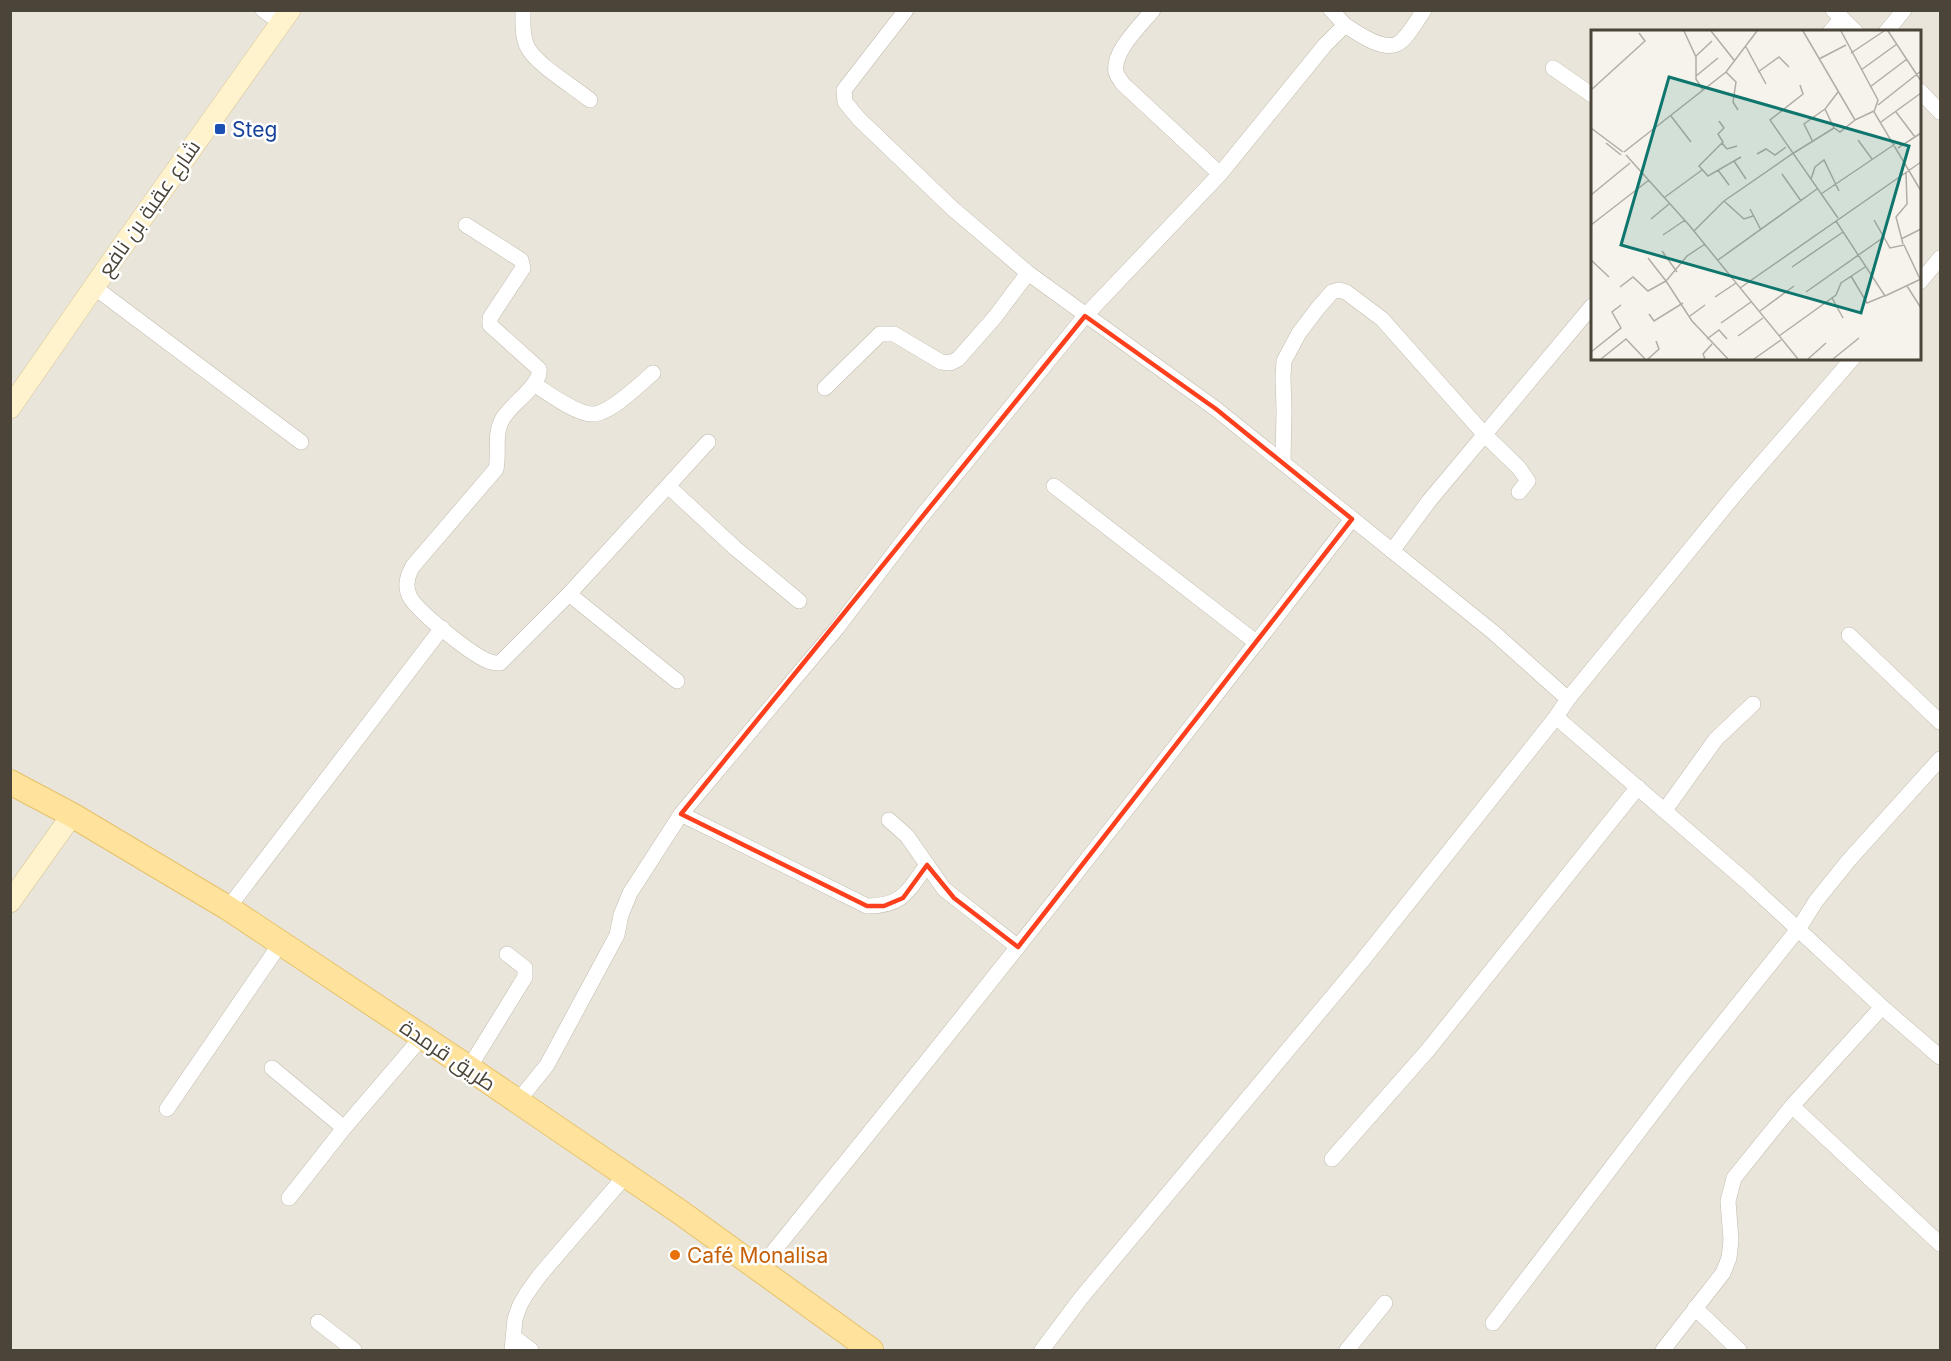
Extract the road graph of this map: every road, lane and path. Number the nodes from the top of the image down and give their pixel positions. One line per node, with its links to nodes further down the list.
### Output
1 (263, 10): 9 (street)
2 (523, 10): 17 (street)
3 (906, 10): 22 (street)
4 (1153, 10): 19 (street)
5 (1331, 10): 10 (street)
6 (1424, 10): 10 (street)
7 (1904, 10): 13 (street)
8 (1837, 14): 11 (street); 12 (street)
9 (285, 17): 24 (main road, شارع عقبة بن نافع)
10 (1345, 25): 19 (street)
11 (1831, 30)
12 (1855, 30)
13 (1888, 30)
14 (1553, 68): 16 (street)
15 (1921, 92): 18 (street)
16 (1591, 94)
17 (590, 100)
18 (1941, 112)
19 (1220, 174): 26 (street)
20 (466, 225): 29 (street)
21 (1941, 258): 23 (street)
22 (1028, 273): 26 (street); 30 (street)
23 (1921, 281)
24 (94, 287): 31 (main road, شارع عقبة بن نافع); 33 (street)
25 (1591, 308): 32 (street)
26 (1085, 316): 35 (street); 56 (street)
27 (1851, 360): 47 (street)
28 (653, 373): 29 (street)
29 (534, 384): 43 (street)
30 (825, 388)
31 (10, 408)
32 (1485, 435): 35 (street); 38 (street); 40 (street)
33 (301, 442)
34 (708, 442): 36 (street)
35 (1283, 463): 39 (street)
36 (668, 486): 41 (street); 42 (street)
37 (1054, 486): 45 (street)
38 (1519, 492)
39 (1352, 519): 40 (street); 45 (street)
40 (1392, 551): 47 (street)
41 (569, 594): 43 (street); 46 (street)
42 (799, 601)
43 (442, 628): 60 (street)
44 (1849, 635): 50 (street)
45 (1257, 642): 63 (street)
46 (677, 681)
47 (1568, 699): 49 (street)
48 (1753, 704): 54 (street)
49 (1556, 717): 53 (street); 87 (street)
50 (1941, 722)
51 (1941, 759): 61 (street)
52 (10, 782): 55 (main road, طريق قرمدة)
53 (1638, 787): 54 (street); 74 (street)
54 (1665, 810): 61 (street)
55 (72, 814): 59 (main road); 60 (main road, طريق قرمدة)
56 (681, 814): 58 (street); 70 (street)
57 (889, 820): 58 (street)
58 (927, 865): 63 (street)
59 (10, 902)
60 (228, 908): 62 (main road, طريق قرمدة)
61 (1799, 928): 65 (street); 82 (street)
62 (280, 944): 66 (main road, طريق قرمدة); 72 (street)
63 (1018, 946): 78 (street)
64 (507, 954): 69 (street)
65 (1882, 1007): 67 (street); 71 (street)
66 (422, 1037): 69 (main road, طريق قرمدة); 73 (street)
67 (1941, 1057)
68 (272, 1068): 73 (street)
69 (469, 1068): 70 (main road, طريق قرمدة)
70 (518, 1101): 75 (main road, طريق قرمدة)
71 (1792, 1106): 77 (street); 80 (street)
72 (167, 1109)
73 (344, 1128): 76 (street)
74 (1332, 1159)
75 (626, 1175): 78 (main road, طريق قرمدة); 83 (street)
76 (289, 1198)
77 (1941, 1244)
78 (760, 1268): 86 (main road, طريق قرمدة)
79 (1384, 1303): 88 (street)
80 (1695, 1308): 89 (street); 90 (street)
81 (318, 1322): 84 (street)
82 (1492, 1323)
83 (513, 1344): 85 (street)
84 (354, 1350)
85 (531, 1350)
86 (871, 1350)
87 (1042, 1350)
88 (1347, 1350)
89 (1663, 1350)
90 (1739, 1350)

